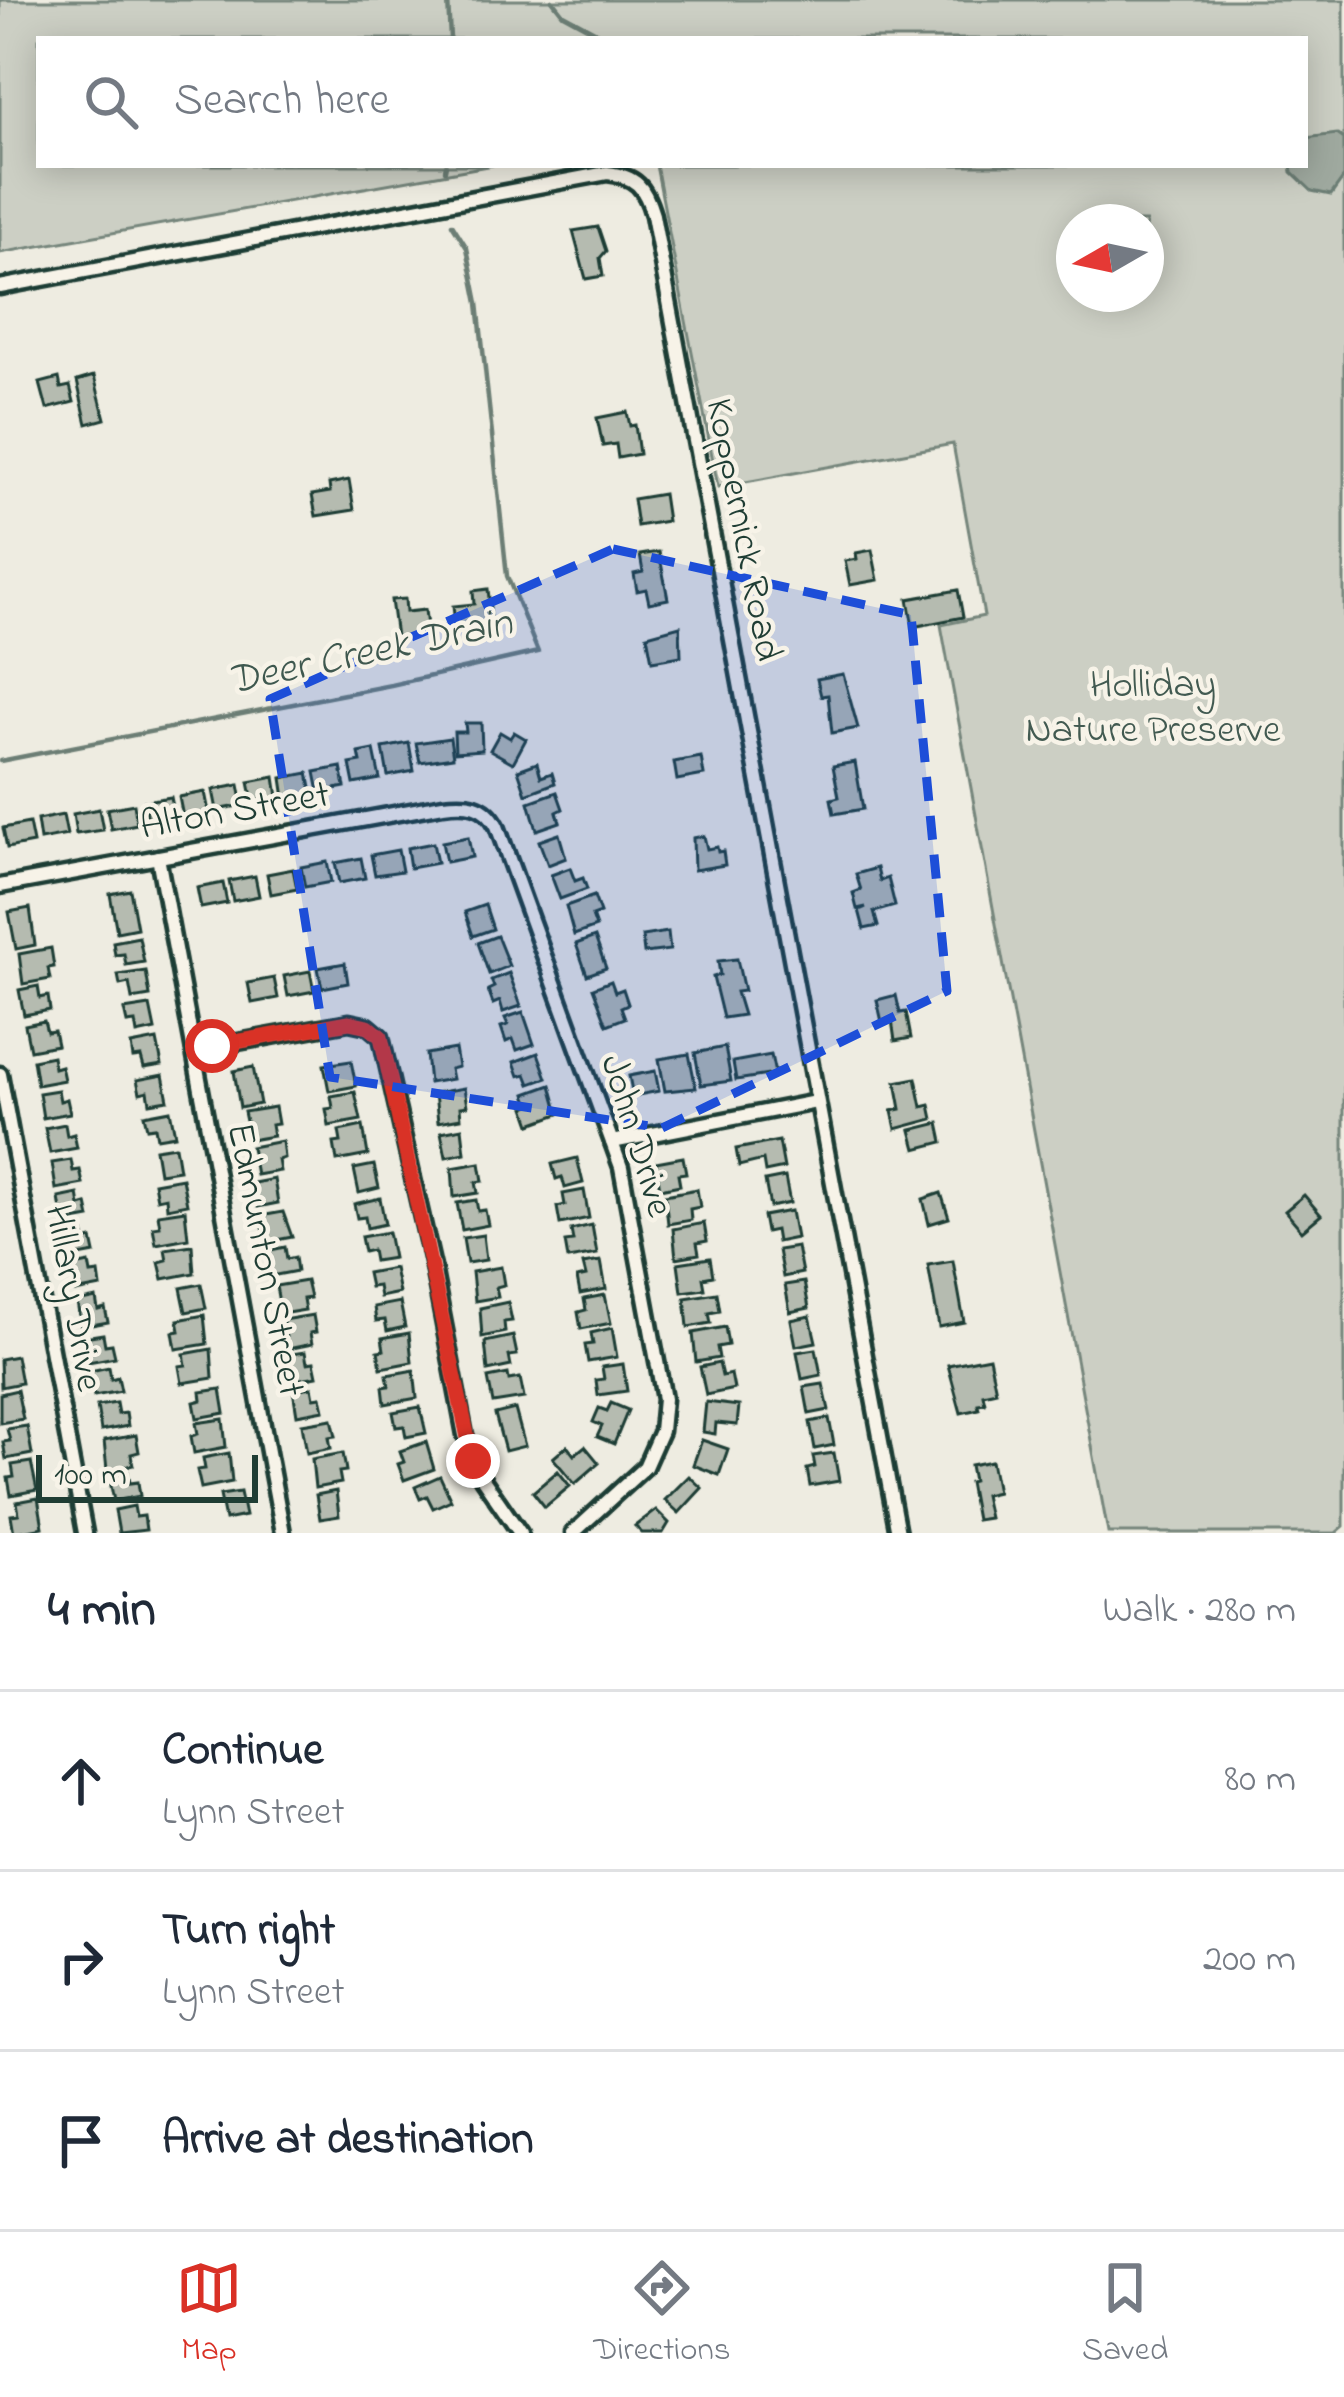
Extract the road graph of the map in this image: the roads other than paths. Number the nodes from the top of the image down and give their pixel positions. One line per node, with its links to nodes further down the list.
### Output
1 (0, 287): 7 (street, Koppernick Road)
2 (480, 807): 3 (street, Alton Street); 8 (street, John Drive)
3 (158, 857): 4 (street, Alton Street); 5 (street, Edmunton Street)
4 (0, 886)
5 (194, 1050): 10 (street, Edmunton Street); 11 (street)
6 (0, 1074): 9 (street, Hillary Drive)
7 (816, 1102): 8 (street); 13 (street, Koppernick Road)
8 (612, 1142): 12 (street, John Drive)
9 (85, 1533)
10 (284, 1533)
11 (520, 1533)
12 (573, 1533)
13 (898, 1533)

